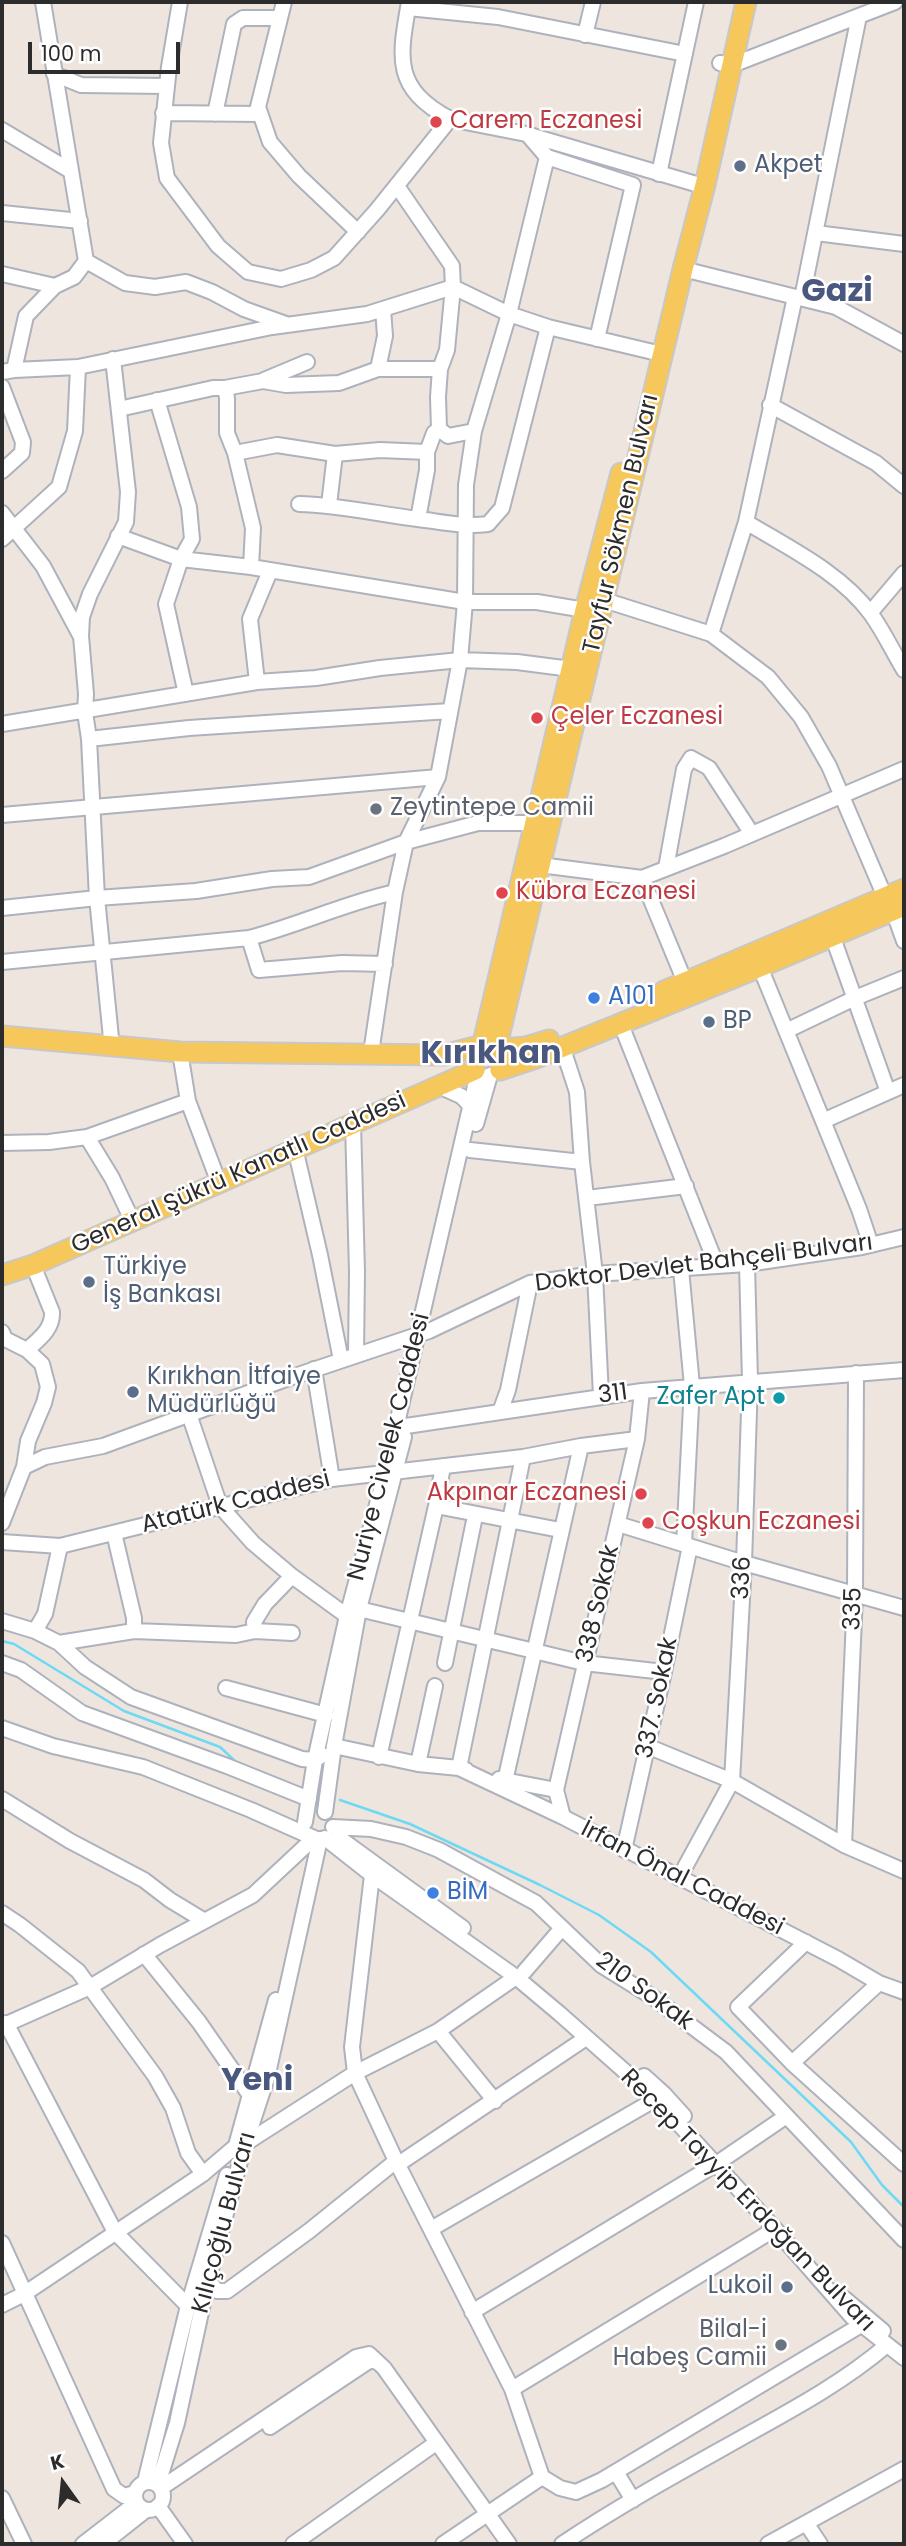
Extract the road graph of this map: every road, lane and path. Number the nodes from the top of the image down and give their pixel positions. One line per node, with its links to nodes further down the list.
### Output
1 (43, 2): 17 (street)
2 (180, 2): 18 (street)
3 (284, 2): 13 (street)
4 (501, 2): 12 (street)
5 (593, 2): 14 (street)
6 (696, 2): 15 (street)
7 (733, 2): 16 (main road, Tayfur Sökmen Bulvarı)
8 (746, 2): 16 (main road, Tayfur Sökmen Bulvarı)
9 (895, 2): 11 (street)
10 (408, 5): 12 (street); 22 (street)
11 (859, 16): 16 (street); 33 (street)
12 (498, 17): 14 (street)
13 (280, 18): 20 (street); 21 (street)
14 (585, 36): 15 (street)
15 (685, 54): 27 (street)
16 (726, 64): 28 (main road, Tayfur Sökmen Bulvarı); 36 (main road, Tayfur Sökmen Bulvarı)
17 (54, 74): 18 (street); 26 (street)
18 (167, 86): 19 (street)
19 (163, 113): 20 (street); 32 (street)
20 (215, 114): 21 (street)
21 (260, 114): 32 (street)
22 (450, 119): 24 (street); 29 (street)
23 (2, 130): 26 (street)
24 (528, 135): 25 (street); 27 (street)
25 (547, 157): 42 (street); 45 (street)
26 (69, 170): 31 (street)
27 (659, 174): 28 (street)
28 (696, 184): 47 (main road, Tayfur Sökmen Bulvarı)
29 (397, 186): 32 (street); 39 (street)
30 (2, 213): 31 (street)
31 (80, 220): 35 (street)
32 (358, 232)
33 (816, 233): 34 (street); 40 (street)
34 (904, 244)
35 (86, 261): 38 (street); 43 (street)
36 (683, 269): 40 (street); 80 (main road, Tayfur Sökmen Bulvarı)
37 (2, 274): 38 (street)
38 (55, 286): 53 (street)
39 (453, 287): 41 (street); 42 (street); 52 (street)
40 (799, 297): 46 (street); 58 (street)
41 (383, 309): 43 (street); 51 (street)
42 (509, 314): 44 (street); 61 (street)
43 (287, 325): 48 (street)
44 (548, 327): 45 (street); 72 (street)
45 (597, 339): 47 (street)
46 (904, 344)
47 (653, 352): 82 (main road, Tayfur Sökmen Bulvarı)
48 (113, 359): 50 (street); 59 (street)
49 (307, 362): 54 (street)
50 (78, 368): 53 (street); 73 (street)
51 (378, 369): 52 (street); 54 (street)
52 (440, 369): 60 (street)
53 (8, 371)
54 (263, 380): 56 (street)
55 (2, 387): 65 (street)
56 (225, 388): 57 (street); 63 (street)
57 (157, 401): 59 (street); 76 (street)
58 (770, 405): 66 (street); 71 (street)
59 (119, 409): 74 (street)
60 (439, 429): 61 (street); 62 (street)
61 (474, 431): 72 (street)
62 (427, 452): 64 (street); 70 (street)
63 (234, 453): 64 (street); 77 (street)
64 (335, 454): 68 (street)
65 (2, 471)
66 (904, 486)
67 (299, 504): 68 (street)
68 (329, 505): 70 (street)
69 (2, 513): 73 (street)
70 (418, 519): 72 (street)
71 (746, 522): 83 (street); 84 (street)
72 (466, 527): 81 (street)
73 (15, 529): 75 (street); 85 (street)
74 (118, 536): 76 (street); 85 (street)
75 (2, 539)
76 (181, 559): 77 (street); 90 (street)
77 (251, 568): 78 (street)
78 (270, 571): 81 (street); 89 (street)
79 (904, 573): 83 (street)
80 (604, 600): 84 (street); 103 (main road, Tayfur Sökmen Bulvarı)
81 (465, 602): 82 (street); 86 (street)
82 (585, 610): 87 (main road, Tayfur Sökmen Bulvarı)
83 (870, 613): 88 (street)
84 (711, 634): 97 (street)
85 (81, 636): 92 (street)
86 (460, 660): 87 (street); 89 (street); 91 (street)
87 (571, 669): 100 (main road, Tayfur Sökmen Bulvarı)
88 (904, 670)
89 (257, 682): 90 (street)
90 (186, 694): 92 (street)
91 (450, 711): 94 (street); 96 (street)
92 (85, 712): 93 (street); 94 (street)
93 (2, 724)
94 (89, 739): 98 (street)
95 (904, 769): 97 (street)
96 (438, 777): 98 (street); 102 (street)
97 (842, 796): 101 (street); 109 (street)
98 (93, 808): 99 (street); 108 (street)
99 (2, 815)
100 (534, 822): 102 (street); 124 (main road, Tayfur Sökmen Bulvarı)
101 (752, 834): 104 (street); 104 (street)
102 (406, 842): 107 (street); 108 (street)
103 (540, 865): 105 (street); 124 (main road, Tayfur Sökmen Bulvarı)
104 (666, 868): 105 (street)
105 (642, 878): 119 (street)
106 (904, 889): 109 (main road)
107 (395, 892): 112 (street); 116 (street)
108 (97, 898): 110 (street); 114 (street)
109 (894, 904): 111 (main road, General Şükrü Kanatlı Caddesi); 113 (street); 119 (main road)
110 (2, 908)
111 (832, 935): 117 (main road, General Şükrü Kanatlı Caddesi); 120 (street)
112 (250, 938): 114 (street); 116 (street)
113 (904, 941)
114 (104, 953): 115 (street); 126 (street)
115 (2, 962)
116 (385, 964): 128 (street)
117 (760, 967): 121 (main road, General Şükrü Kanatlı Caddesi); 122 (street)
118 (904, 978): 120 (street)
119 (685, 982): 124 (main road)
120 (855, 998): 122 (street); 132 (street)
121 (620, 1022): 125 (main road, General Şükrü Kanatlı Caddesi); 143 (street)
122 (786, 1031): 135 (street)
123 (2, 1037): 126 (main road)
124 (489, 1046): 128 (main road); 129 (main road, Nuriye Civelek Caddesi); 129 (main road, Nuriye Civelek Caddesi)
125 (562, 1046): 129 (main road, General Şükrü Kanatlı Caddesi); 141 (street)
126 (112, 1048): 127 (main road)
127 (180, 1052): 128 (main road); 133 (street)
128 (371, 1053)
129 (486, 1072): 131 (main road, General Şükrü Kanatlı Caddesi); 134 (street, Nuriye Civelek Caddesi); 140 (street, Nuriye Civelek Caddesi)
130 (904, 1085): 132 (street)
131 (441, 1087): 134 (street); 136 (main road, General Şükrü Kanatlı Caddesi)
132 (888, 1092): 135 (street)
133 (188, 1101): 137 (street); 142 (street)
134 (471, 1106): 156 (street, Nuriye Civelek Caddesi)
135 (823, 1121): 147 (street)
136 (353, 1124): 139 (main road, General Şükrü Kanatlı Caddesi); 158 (street)
137 (87, 1137): 138 (street); 145 (street)
138 (2, 1143)
139 (295, 1148): 142 (main road, General Şükrü Kanatlı Caddesi); 159 (street)
140 (470, 1150): 141 (street); 156 (street, Nuriye Civelek Caddesi)
141 (582, 1162): 144 (street)
142 (219, 1183): 145 (main road, General Şükrü Kanatlı Caddesi)
143 (686, 1186): 144 (street); 150 (street)
144 (587, 1198): 153 (street)
145 (132, 1220): 149 (main road, General Şükrü Kanatlı Caddesi)
146 (904, 1237): 147 (street, Doktor Devlet Bahçeli Bulvarı)
147 (871, 1245): 148 (street, Doktor Devlet Bahçeli Bulvarı)
148 (747, 1264): 150 (street, Doktor Devlet Bahçeli Bulvarı); 163 (street, 336)
149 (33, 1265): 152 (main road, General Şükrü Kanatlı Caddesi); 157 (street)
150 (717, 1266): 151 (street, Doktor Devlet Bahçeli Bulvarı)
151 (681, 1269): 153 (street, Doktor Devlet Bahçeli Bulvarı); 164 (street, 337. Sokak)
152 (2, 1275)
153 (595, 1275): 154 (street, Doktor Devlet Bahçeli Bulvarı); 166 (street)
154 (530, 1283): 156 (street, Doktor Devlet Bahçeli Bulvarı); 167 (street)
155 (2, 1332): 157 (street)
156 (424, 1333): 158 (street, Doktor Devlet Bahçeli Bulvarı); 169 (street, Nuriye Civelek Caddesi); 175 (street, Nuriye Civelek Caddesi)
157 (27, 1350): 174 (street)
158 (356, 1355): 159 (street, Doktor Devlet Bahçeli Bulvarı)
159 (341, 1360): 160 (street, Doktor Devlet Bahçeli Bulvarı)
160 (314, 1369): 168 (street, Doktor Devlet Bahçeli Bulvarı); 176 (street)
161 (904, 1370): 162 (street, 311)
162 (856, 1373): 163 (street, 311); 190 (street, 335)
163 (750, 1381): 164 (street, 311); 188 (street, 336)
164 (692, 1386): 165 (street, 311); 187 (street, 337. Sokak)
165 (642, 1391): 166 (street, 311); 170 (street, 338 Sokak)
166 (601, 1396): 167 (street, 311)
167 (500, 1412): 169 (street, 311)
168 (189, 1414): 174 (street, Doktor Devlet Bahçeli Bulvarı); 177 (street)
169 (406, 1426): 175 (street, Nuriye Civelek Caddesi)
170 (637, 1439): 171 (street, Atatürk Caddesi); 182 (street, 338 Sokak)
171 (580, 1446): 172 (street, Atatürk Caddesi); 183 (street)
172 (523, 1457): 173 (street, Atatürk Caddesi); 180 (street)
173 (443, 1466): 175 (street, Atatürk Caddesi); 178 (street)
174 (24, 1467): 181 (street)
175 (391, 1472): 176 (street, Atatürk Caddesi); 192 (street, Nuriye Civelek Caddesi)
176 (332, 1479): 177 (street, Atatürk Caddesi)
177 (220, 1506): 184 (street, Atatürk Caddesi); 189 (street)
178 (436, 1507): 179 (street); 194 (street)
179 (475, 1516): 180 (street); 198 (street)
180 (510, 1521): 183 (street); 200 (street)
181 (2, 1523)
182 (618, 1524): 187 (street); 204 (street, 338 Sokak)
183 (560, 1531): 202 (street)
184 (114, 1533): 186 (street, Atatürk Caddesi); 196 (street)
185 (2, 1542): 186 (street, Atatürk Caddesi)
186 (60, 1545): 195 (street)
187 (687, 1545): 188 (street); 206 (street, 337. Sokak)
188 (744, 1563): 190 (street); 218 (street, 336)
189 (292, 1576): 192 (street); 197 (street)
190 (855, 1595): 191 (street); 226 (street, 335)
191 (904, 1608)
192 (353, 1612): 194 (street); 209 (street, Nuriye Civelek Caddesi); 211 (street, Nuriye Civelek Caddesi)
193 (2, 1621): 195 (street)
194 (410, 1623): 198 (street); 213 (street)
195 (35, 1631): 201 (street)
196 (134, 1631): 197 (street); 201 (street)
197 (255, 1631): 199 (street)
198 (451, 1632): 200 (street); 205 (street)
199 (292, 1633)
200 (484, 1640): 202 (street); 216 (street)
201 (59, 1643): 214 (street)
202 (532, 1651): 204 (street); 217 (street)
203 (2, 1663): 221 (street)
204 (584, 1663): 206 (street); 219 (street, 338 Sokak)
205 (444, 1664)
206 (664, 1672): 212 (street, 337. Sokak)
207 (435, 1686): 215 (street)
208 (226, 1688): 209 (street)
209 (326, 1715): 214 (street, Nuriye Civelek Caddesi)
210 (2, 1728): 225 (street)
211 (334, 1746): 213 (street, İrfan Önal Caddesi); 214 (street); 222 (street, Nuriye Civelek Caddesi)
212 (647, 1746): 218 (street); 227 (street, 337. Sokak)
213 (379, 1757): 215 (street, İrfan Önal Caddesi)
214 (316, 1760): 221 (street, Nuriye Civelek Caddesi)
215 (418, 1764): 216 (street, İrfan Önal Caddesi)
216 (459, 1768): 217 (street, İrfan Önal Caddesi); 223 (street, İrfan Önal Caddesi)
217 (505, 1781): 219 (street, İrfan Önal Caddesi)
218 (732, 1781): 226 (street); 230 (street, 336)
219 (556, 1790): 223 (street, 338 Sokak)
220 (2, 1799): 232 (street)
221 (309, 1800): 224 (street, Nuriye Civelek Caddesi)
222 (325, 1812): 224 (street); 225 (street)
223 (563, 1817): 227 (street, İrfan Önal Caddesi)
224 (305, 1822): 225 (street)
225 (325, 1835): 229 (street, Recep Tayyip Erdoğan Bulvarı); 232 (street); 233 (street, 210 Sokak); 236 (street, Recep Tayyip Erdoğan Bulvarı); 245 (street, Kılıçoğlu Bulvarı); 249 (street, Kılıçoğlu Bulvarı)
226 (844, 1844): 228 (street)
227 (624, 1850): 230 (street, İrfan Önal Caddesi)
228 (904, 1871)
229 (372, 1875): 236 (street, Recep Tayyip Erdoğan Bulvarı); 244 (street)
230 (679, 1878): 234 (street, İrfan Önal Caddesi)
231 (2, 1913): 238 (street)
232 (203, 1920): 235 (street)
233 (562, 1928): 236 (street); 248 (street, 210 Sokak)
234 (806, 1942): 237 (street, İrfan Önal Caddesi); 243 (street)
235 (144, 1954): 238 (street); 245 (street)
236 (520, 1975): 241 (street); 242 (street, Recep Tayyip Erdoğan Bulvarı); 250 (street, Recep Tayyip Erdoğan Bulvarı)
237 (879, 1983): 239 (street, İrfan Önal Caddesi); 243 (street)
238 (90, 1987): 240 (street); 253 (street)
239 (904, 1992)
240 (4, 2024): 256 (street)
241 (438, 2031): 244 (street); 247 (street)
242 (586, 2038): 246 (street, Recep Tayyip Erdoğan Bulvarı); 247 (street)
243 (792, 2063): 252 (street)
244 (355, 2073): 249 (street); 251 (street)
245 (249, 2094): 249 (street, Kılıçoğlu Bulvarı)
246 (656, 2099): 250 (street, Recep Tayyip Erdoğan Bulvarı); 255 (street)
247 (495, 2101): 251 (street)
248 (785, 2117): 250 (street); 257 (street, 210 Sokak)
249 (241, 2144): 253 (street); 259 (street, Kılıçoğlu Bulvarı); 262 (street, Kılıçoğlu Bulvarı)
250 (719, 2162): 254 (street, Recep Tayyip Erdoğan Bulvarı); 263 (street); 266 (street, Recep Tayyip Erdoğan Bulvarı)
251 (396, 2163): 255 (street); 259 (street)
252 (904, 2164)
253 (203, 2174): 256 (street)
254 (775, 2229): 264 (street, Recep Tayyip Erdoğan Bulvarı); 268 (street)
255 (431, 2230): 263 (street)
256 (115, 2232): 260 (street); 262 (street)
257 (904, 2240)
258 (2, 2243): 260 (street)
259 (208, 2280): 273 (street, Kılıçoğlu Bulvarı)
260 (24, 2294): 261 (street); 273 (street)
261 (2, 2305)
262 (188, 2306): 273 (street, Kılıçoğlu Bulvarı)
263 (472, 2312): 268 (street)
264 (861, 2325): 265 (street, Recep Tayyip Erdoğan Bulvarı); 271 (street)
265 (887, 2345): 267 (street, Recep Tayyip Erdoğan Bulvarı); 275 (street)
266 (904, 2348)
267 (904, 2358)
268 (512, 2389): 272 (street)
269 (436, 2443): 273 (street); 276 (street); 282 (street)
270 (904, 2469): 277 (street)
271 (616, 2472): 272 (street); 275 (street)
272 (542, 2477): 276 (street)
273 (150, 2495): 279 (street); 280 (street); 281 (street)
274 (2, 2498): 278 (street)
275 (633, 2500): 285 (street)
276 (486, 2514): 283 (street); 284 (street)
277 (806, 2523): 286 (street); 287 (street)
278 (24, 2544)
279 (83, 2544)
280 (103, 2544)
281 (185, 2544)
282 (293, 2544)
283 (443, 2544)
284 (509, 2544)
285 (562, 2544)
286 (768, 2544)
287 (820, 2544)

